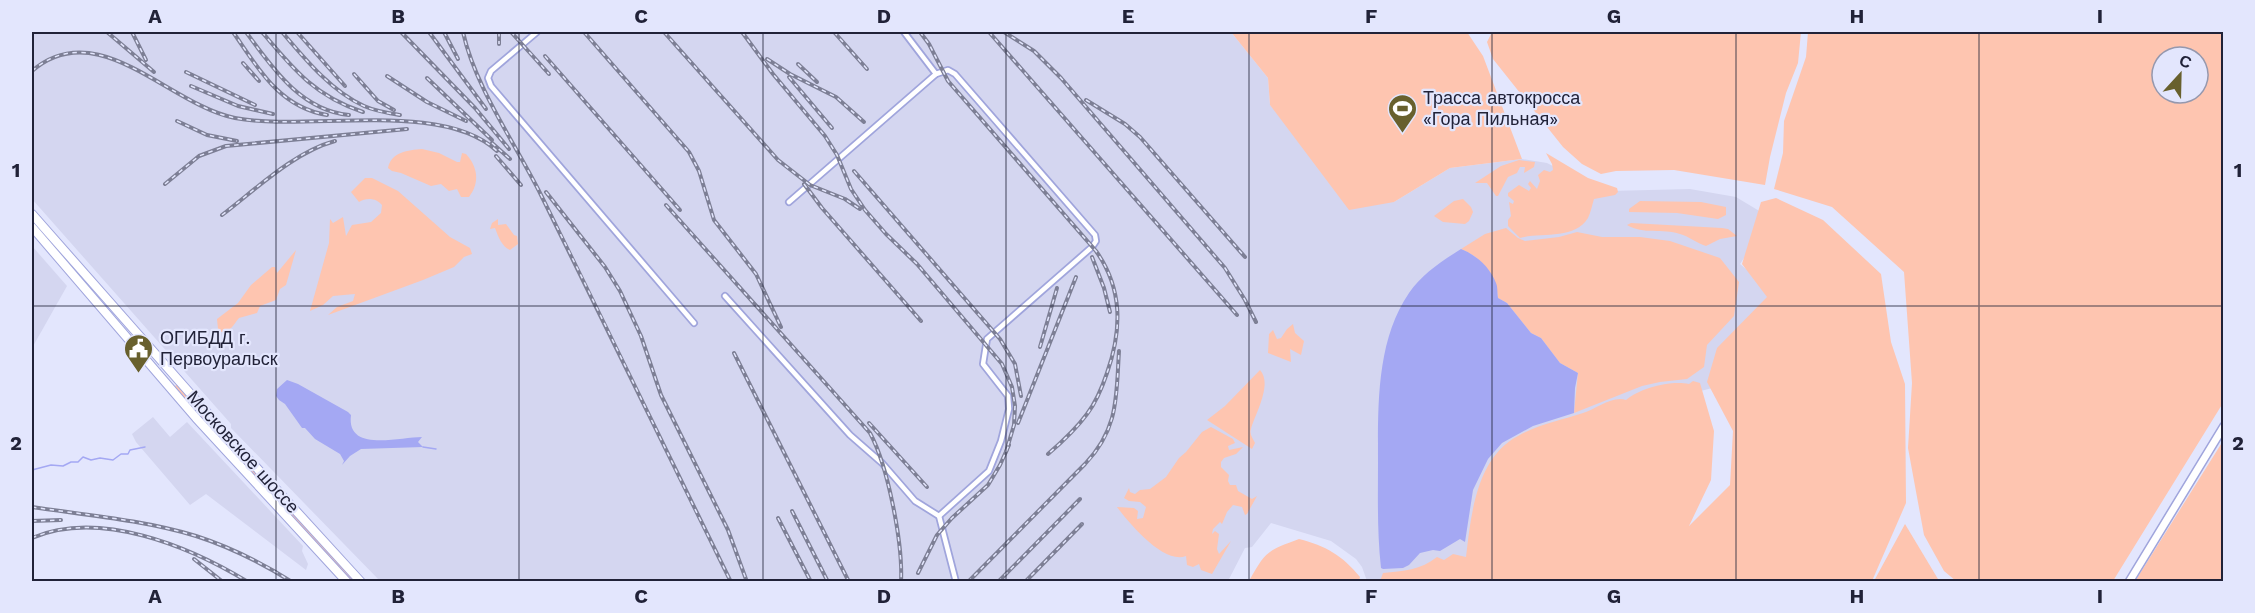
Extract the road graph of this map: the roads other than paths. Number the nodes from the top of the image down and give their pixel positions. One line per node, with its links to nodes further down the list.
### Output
1 (537, 32): 10 (street)
2 (904, 32): 3 (street)
3 (936, 74): 4 (street); 15 (street)
4 (789, 202)
5 (32, 214): 7 (main road, Московское шоссе)
6 (32, 227): 8 (main road, Московское шоссе)
7 (55, 239): 8 (street); 11 (main road, Московское шоссе)
8 (48, 246): 13 (main road, Московское шоссе)
9 (725, 296): 15 (street)
10 (694, 323)
11 (171, 370): 12 (main road, Московское шоссе); 13 (main road)
12 (177, 378): 13 (main road); 17 (main road, Московское шоссе)
13 (165, 381): 16 (main road, Московское шоссе)
14 (2223, 426): 19 (street)
15 (939, 516): 18 (street)
16 (347, 582)
17 (361, 582)
18 (956, 582)
19 (2129, 582)

